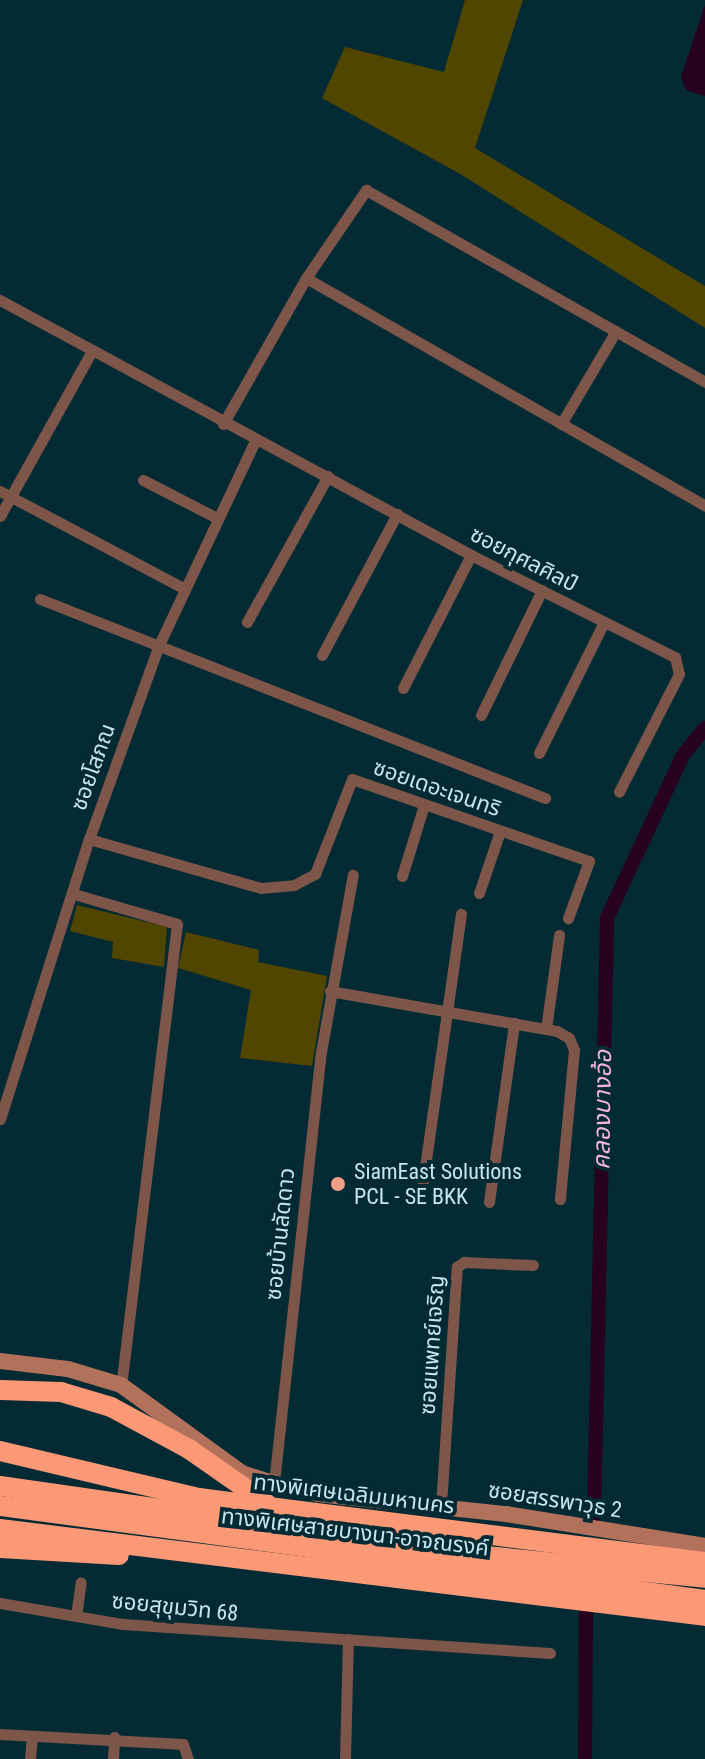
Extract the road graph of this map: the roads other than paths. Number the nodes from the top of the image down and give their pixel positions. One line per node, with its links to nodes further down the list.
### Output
1 (306, 278): 3 (street); 6 (street); 7 (street)
2 (0, 300): 4 (street, ซอยกุศลศิลป์)
3 (616, 331): 5 (street); 7 (street)
4 (92, 351): 6 (street, ซอยกุศลศิลป์); 11 (street)
5 (705, 382)
6 (223, 424): 8 (street, ซอยกุศลศิลป์)
7 (561, 424): 12 (street)
8 (256, 439): 9 (street, ซอยกุศลศิลป์); 15 (street, ซอยโสภณ)
9 (328, 476): 13 (street, ซอยกุศลศิลป์); 20 (street)
10 (143, 480): 15 (street)
11 (5, 494): 14 (street); 17 (street)
12 (705, 506)
13 (397, 514): 16 (street, ซอยกุศลศิลป์); 23 (street)
14 (0, 516)
15 (217, 518): 17 (street, ซอยโสภณ)
16 (471, 555): 18 (street, ซอยกุศลศิลป์); 24 (street)
17 (183, 588): 22 (street, ซอยโสภณ)
18 (542, 590): 21 (street, ซอยกุศลศิลป์); 25 (street)
19 (40, 599): 22 (street)
20 (247, 622)
21 (604, 622): 26 (street); 27 (street, ซอยกุศลศิลป์)
22 (158, 647): 28 (street); 31 (street, ซอยโสภณ)
23 (322, 655)
24 (403, 688)
25 (481, 715)
26 (539, 753)
27 (619, 792)
28 (545, 798)
29 (424, 805): 30 (street, ซอยเดอะเจนทริ); 31 (street, ซอยเดอะเจนทริ); 33 (street)
30 (500, 831): 34 (street); 37 (street, ซอยเดอะเจนทริ)
31 (89, 839): 35 (street, ซอยโสภณ)
32 (353, 875): 39 (street, ซอยบ้านลัดดาว)
33 (402, 876)
34 (479, 893)
35 (74, 894): 43 (street, ซอยโสภณ); 49 (street)
36 (461, 914): 40 (street)
37 (568, 918)
38 (559, 935): 42 (street)
39 (330, 991): 40 (street); 52 (street, ซอยบ้านลัดดาว)
40 (447, 1012): 41 (street); 44 (street)
41 (514, 1023): 42 (street); 46 (street)
42 (546, 1029): 45 (street)
43 (0, 1119)
44 (421, 1195)
45 (560, 1199)
46 (489, 1202)
47 (533, 1265): 54 (street, ซอยแพทย์เจริญ)
48 (0, 1361): 49 (street, ซอยสรรพาวุธ 2)
49 (121, 1385): 52 (street, ซอยสรรพาวุธ 2)
50 (0, 1390): 56 (highway)
51 (0, 1451): 56 (highway, ทางพิเศษเฉลิมมหานคร)
52 (274, 1483): 54 (street, ซอยสรรพาวุธ 2)
53 (0, 1486): 62 (highway, ทางพิเศษสายบางนา-อาจณรงค์)
54 (441, 1505): 58 (street, ซอยสรรพาวุธ 2)
55 (0, 1506): 64 (highway, ทางพิเศษสายบางนา-อาจณรงค์)
56 (280, 1509): 61 (highway, ทางพิเศษเฉลิมมหานคร)
57 (0, 1529): 60 (highway)
58 (705, 1546)
59 (0, 1548): 60 (highway)
60 (203, 1555): 67 (highway)
61 (705, 1562)
62 (705, 1578)
63 (81, 1582): 66 (street)
64 (705, 1600)
65 (0, 1603): 66 (street, ซอยสุขุมวิท 68)
66 (76, 1616): 68 (street, ซอยสุขุมวิท 68)
67 (705, 1616)
68 (348, 1639): 69 (street, ซอยสุขุมวิท 68); 76 (street)
69 (550, 1653)
70 (0, 1734): 71 (street)
71 (32, 1736): 72 (street); 73 (street)
72 (114, 1737): 74 (street); 75 (street)
73 (30, 1759)
74 (113, 1759)
75 (188, 1759)
76 (345, 1759)

